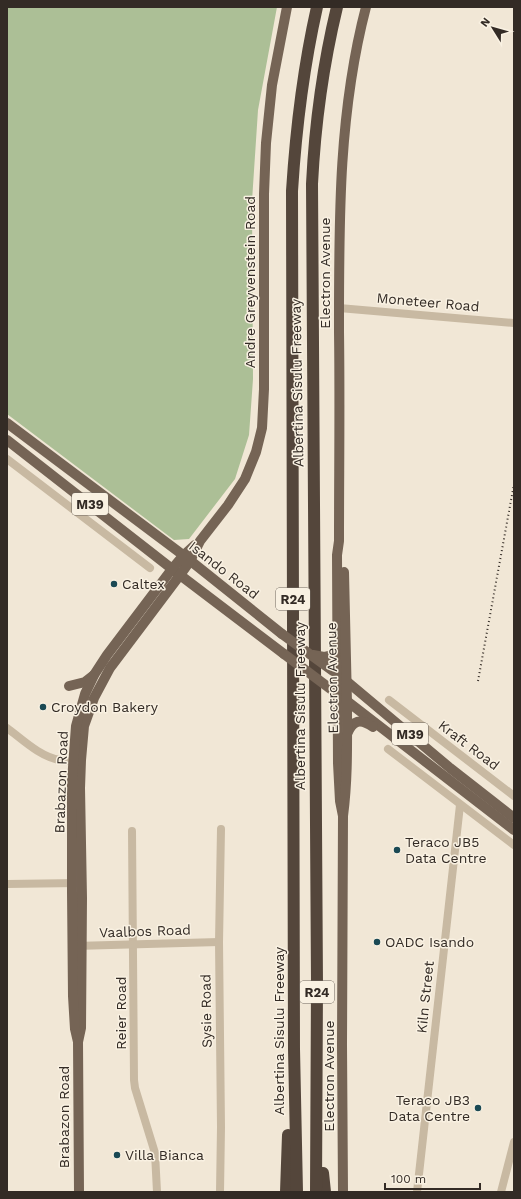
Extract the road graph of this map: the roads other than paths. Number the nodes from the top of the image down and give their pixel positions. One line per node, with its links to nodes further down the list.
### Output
1 (287, 7): 10 (main road, Andre Greyvenstein Road)
2 (317, 7): 41 (highway, Albertina Sisulu Freeway / R24)
3 (337, 7): 42 (highway, Albertina Sisulu Freeway / R24)
4 (366, 7): 5 (main road, Electron Avenue)
5 (339, 308): 6 (street, Moneteer Road); 14 (main road, Electron Avenue)
6 (514, 323)
7 (7, 423): 10 (main road, Isando Road / M39)
8 (7, 440): 12 (main road, M39)
9 (7, 459): 11 (street)
10 (187, 558): 12 (main road, Brabazon Road); 13 (main road, Isando Road / M39, bridge)
11 (150, 568)
12 (176, 572): 16 (main road, Brabazon Road); 19 (main road, M39, bridge); 27 (main road, Brabazon Road)
13 (308, 653): 14 (main road, bridge); 15 (main road, Isando Road / M39, bridge)
14 (339, 654): 15 (main road, Electron Avenue); 17 (main road, Electron Avenue); 22 (main road)
15 (335, 673): 17 (main road, Isando Road / M39); 19 (main road, Electron Avenue)
16 (94, 675): 18 (main road); 27 (main road, Brabazon Road)
17 (347, 681): 21 (main road, Electron Avenue); 22 (main road, Isando Road / M39)
18 (69, 686)
19 (335, 692): 21 (main road, M39); 30 (main road, Electron Avenue)
20 (389, 700): 28 (street, Kraft Road)
21 (346, 701): 24 (main road, Electron Avenue); 25 (main road, M39)
22 (374, 704): 31 (main road, Isando Road / M39)
23 (7, 728): 27 (street)
24 (347, 735): 25 (main road); 30 (main road, Electron Avenue)
25 (390, 736): 33 (main road, M39)
26 (388, 749): 29 (street)
27 (77, 760): 36 (main road, Brabazon Road)
28 (514, 796)
29 (460, 805): 35 (street); 52 (street, Kiln Street)
30 (343, 816): 51 (main road, Electron Avenue)
31 (514, 818)
32 (221, 829): 38 (street, Sysie Road)
33 (514, 830)
34 (132, 831): 39 (street, Reier Road)
35 (514, 845)
36 (77, 883): 37 (street); 40 (main road, Brabazon Road)
37 (7, 884)
38 (219, 942): 39 (street, Vaalbos Road); 46 (street, Sysie Road)
39 (133, 945): 40 (street, Vaalbos Road); 45 (street, Reier Road)
40 (77, 946): 44 (main road, Brabazon Road)
41 (294, 1086): 47 (highway); 48 (highway, Albertina Sisulu Freeway / R24)
42 (317, 1120): 49 (highway, Albertina Sisulu Freeway / R24); 50 (highway)
43 (514, 1142): 53 (street)
44 (79, 1192)
45 (157, 1192)
46 (220, 1192)
47 (286, 1192)
48 (297, 1192)
49 (316, 1192)
50 (325, 1192)
51 (343, 1192)
52 (417, 1192)
53 (501, 1192)

